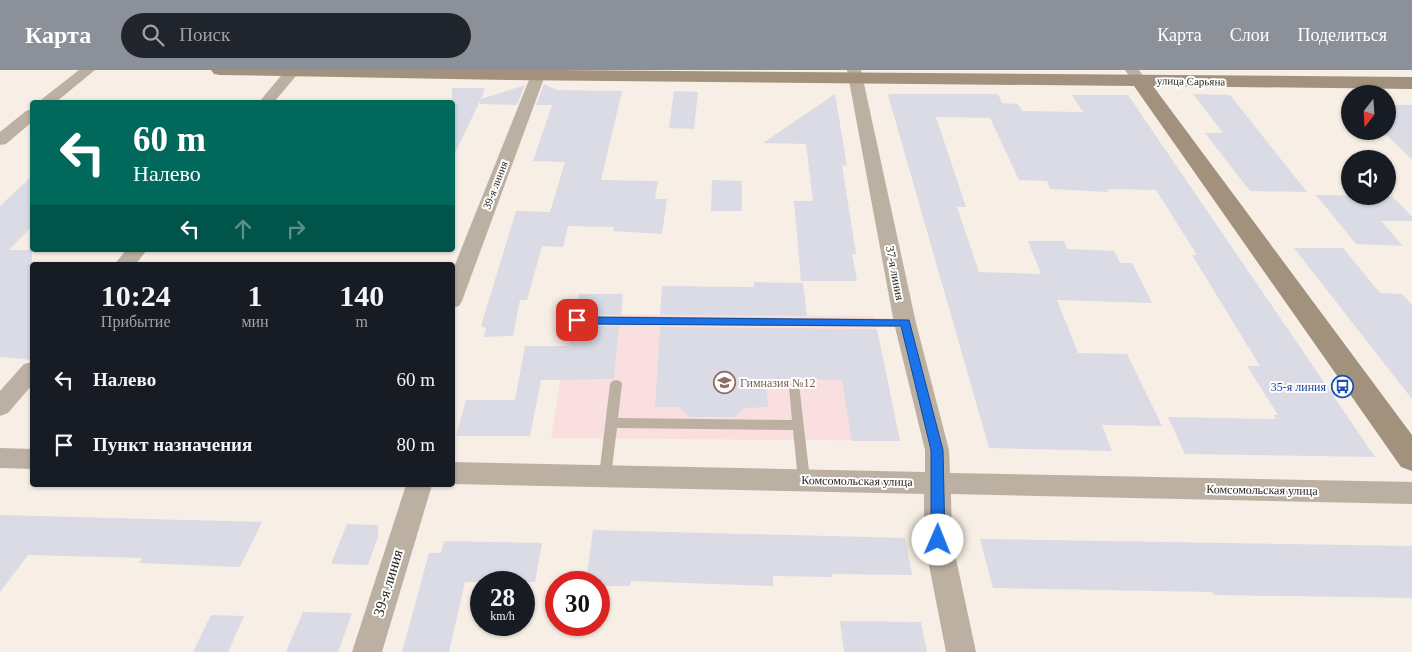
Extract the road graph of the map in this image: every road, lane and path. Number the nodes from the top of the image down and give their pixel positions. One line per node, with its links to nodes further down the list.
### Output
1 (88, 70): 8 (street)
2 (220, 70): 3 (main road, улица Сарьяна)
3 (294, 70): 4 (main road, улица Сарьяна); 9 (street)
4 (539, 73): 5 (main road, улица Сарьяна); 14 (street, 39-я линия)
5 (855, 74): 6 (main road, улица Сарьяна); 16 (street, 37-я линия)
6 (1136, 75): 7 (main road, улица Сарьяна); 24 (main road)
7 (1412, 83)
8 (50, 100)
9 (268, 100)
10 (30, 116): 11 (street)
11 (0, 140)
12 (135, 252): 13 (street)
13 (127, 262)
14 (455, 292)
15 (577, 320): 16 (lane)
16 (906, 323): 29 (street, 37-я линия)
17 (30, 372): 20 (street)
18 (616, 384): 21 (lane)
19 (796, 387): 22 (lane)
20 (0, 407)
21 (611, 423): 22 (lane); 27 (lane)
22 (799, 426): 28 (lane)
23 (0, 458): 25 (street)
24 (1412, 458)
25 (30, 459)
26 (455, 473): 27 (street, Комсомольская улица)
27 (605, 476): 28 (street, Комсомольская улица)
28 (804, 480): 29 (street, Комсомольская улица)
29 (939, 482): 31 (street, Комсомольская улица); 33 (street, 37-я линия)
30 (418, 487): 32 (street, 39-я линия)
31 (1412, 493)
32 (367, 652)
33 (962, 652)

